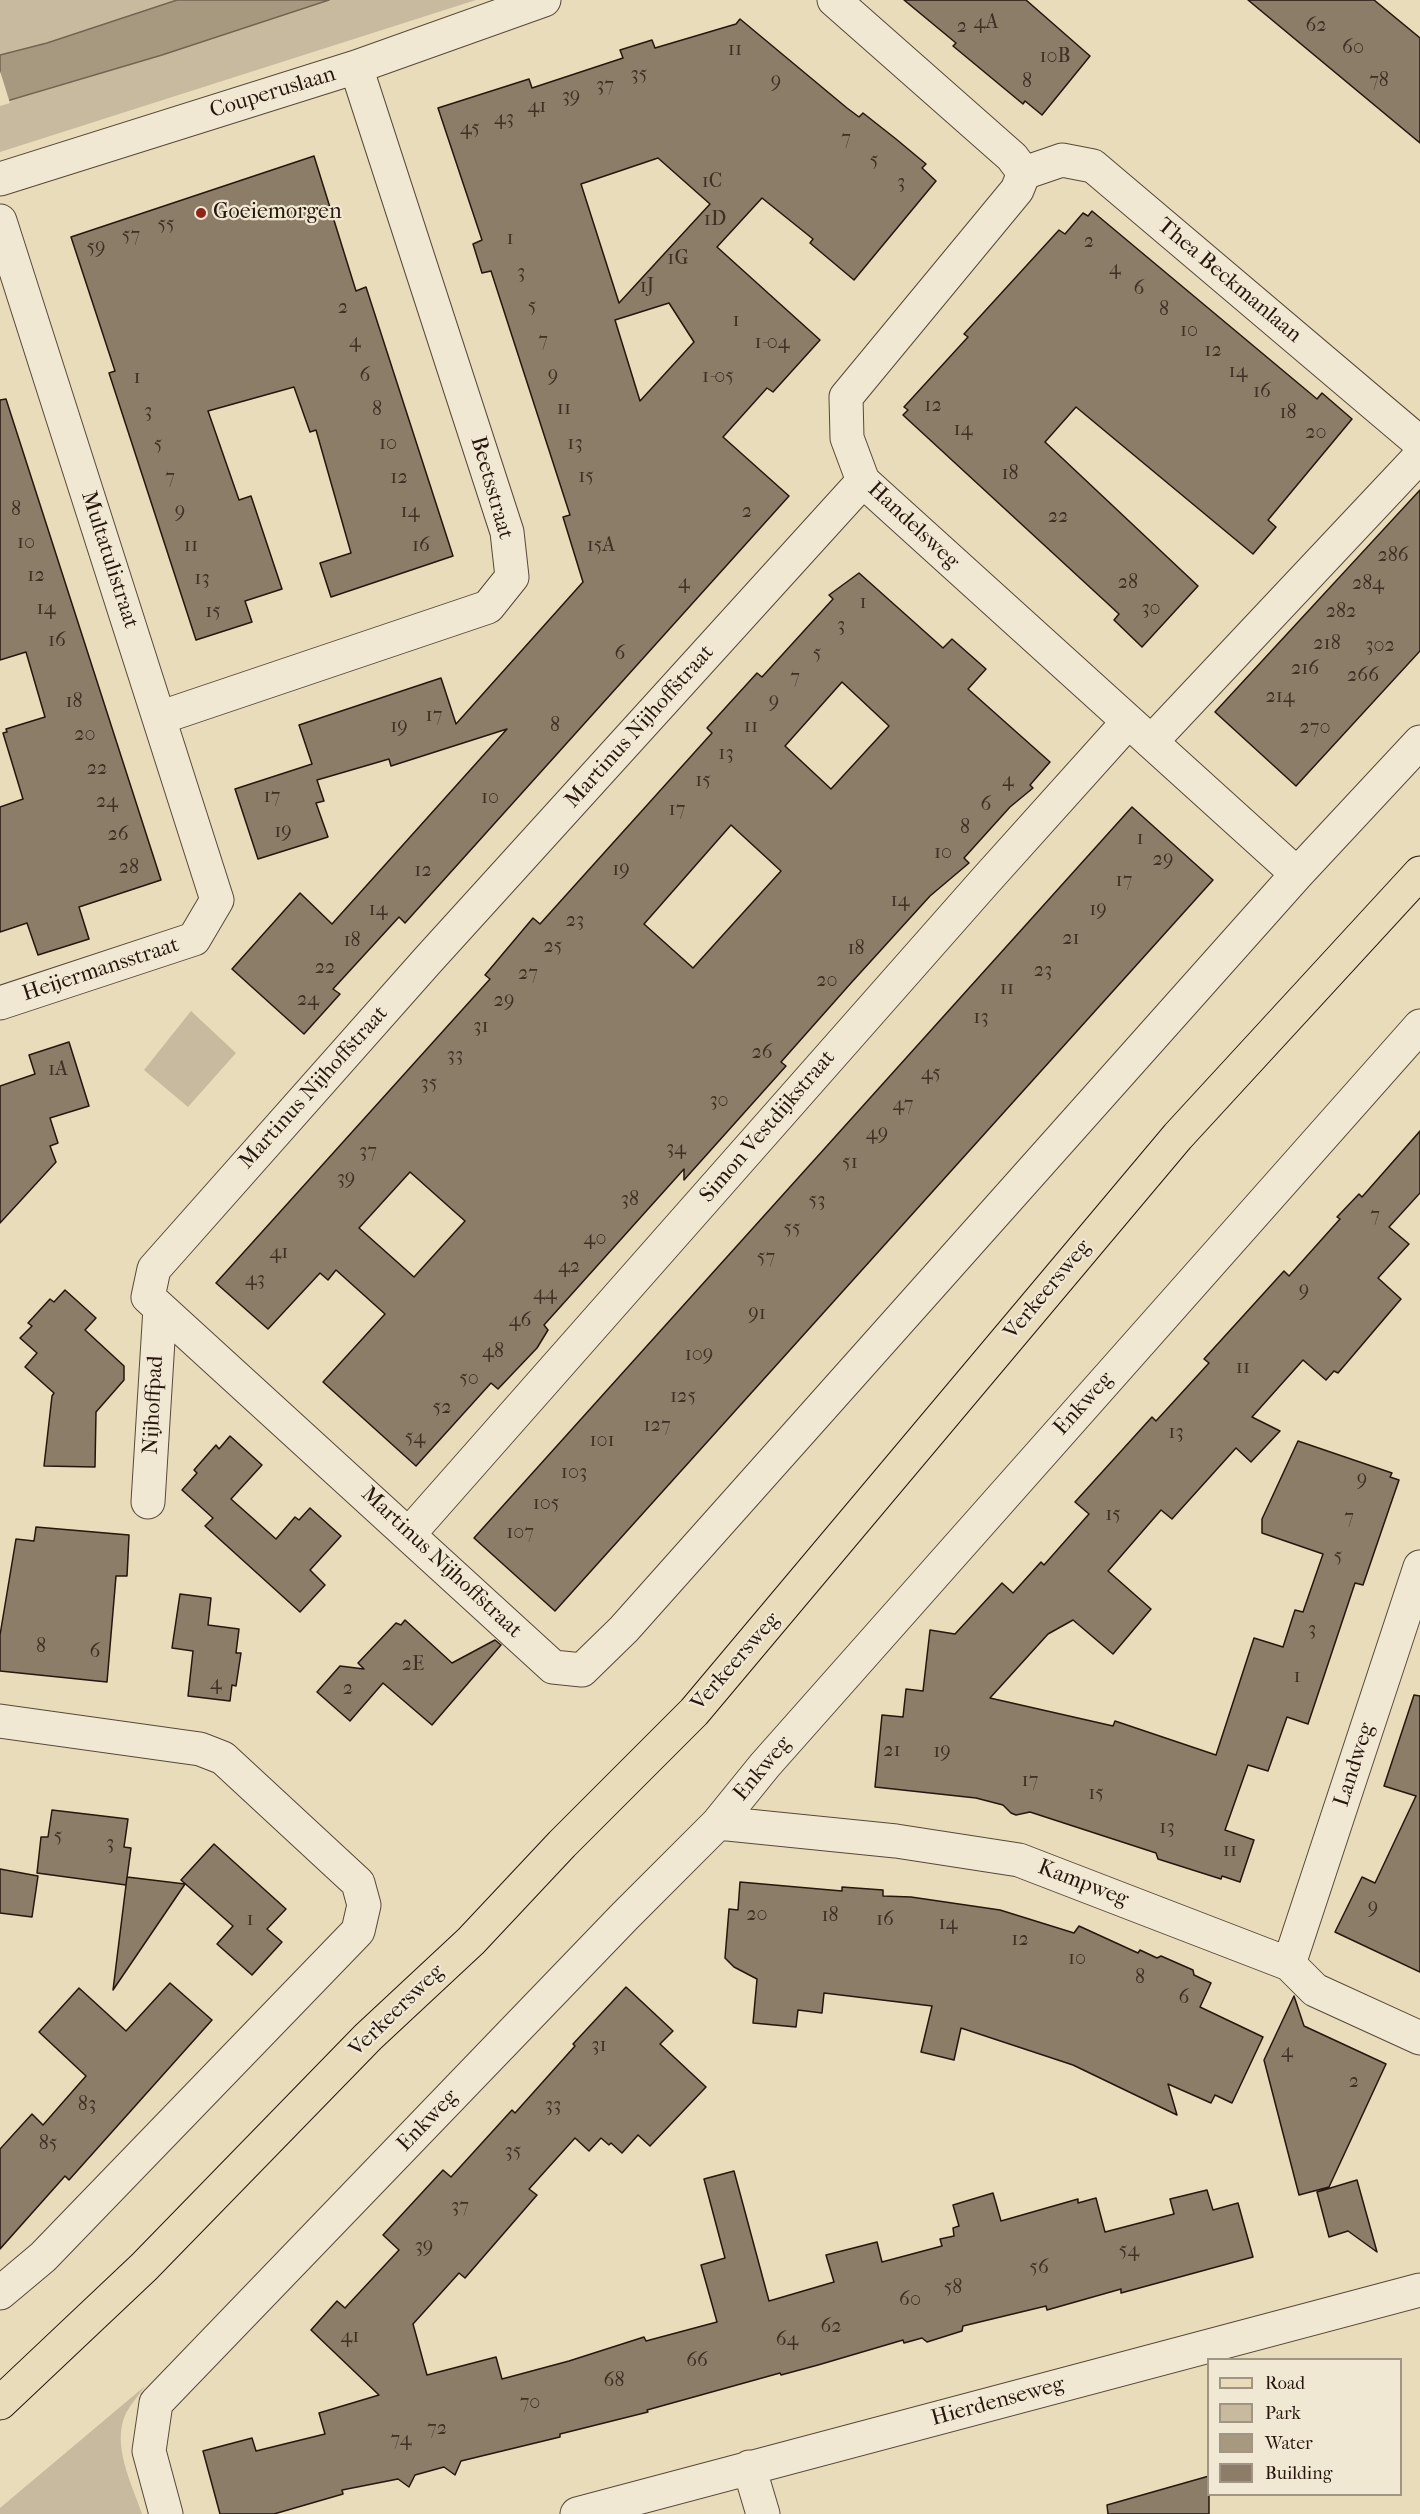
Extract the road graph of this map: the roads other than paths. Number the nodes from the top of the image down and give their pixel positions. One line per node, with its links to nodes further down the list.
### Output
1 (544, 0): 3 (street, Couperuslaan)
2 (834, 0): 4 (street)
3 (356, 67): 5 (street, Couperuslaan); 10 (street, Beetsstraat)
4 (1024, 173): 7 (street, Thea Beckmanlaan); 9 (street, Handelsweg)
5 (0, 179)
6 (0, 221): 10 (street, Multatulistraat)
7 (1420, 443)
8 (1420, 456): 11 (street)
9 (863, 481): 11 (street, Handelsweg); 18 (street, Martinus Nijhoffstraat)
10 (159, 718): 15 (street, Multatulistraat)
11 (1139, 732): 14 (street, Handelsweg); 20 (street, Simon Vestdijkstraat)
12 (1420, 742): 14 (street)
13 (1420, 873): 28 (main road, Verkeersweg)
14 (1297, 874): 20 (street, Martinus Nijhoffstraat)
15 (218, 900): 16 (street, Heijermansstraat)
16 (0, 1003)
17 (1420, 1026): 23 (street, Enkweg)
18 (160, 1308): 19 (street, Nijhoffpad); 20 (street, Martinus Nijhoffstraat)
19 (148, 1502)
20 (409, 1533)
21 (1420, 1567): 24 (street, Landweg)
22 (0, 1721): 26 (street)
23 (718, 1823): 24 (street, Kampweg); 30 (street, Enkweg)
24 (1289, 1964): 25 (street, Kampweg)
25 (1420, 2038)
26 (3, 2289)
27 (1420, 2290): 29 (street, Hierdenseweg)
28 (0, 2403)
29 (749, 2468): 31 (street, Hierdenseweg); 32 (street)
30 (166, 2514)
31 (577, 2514)
32 (763, 2514)

